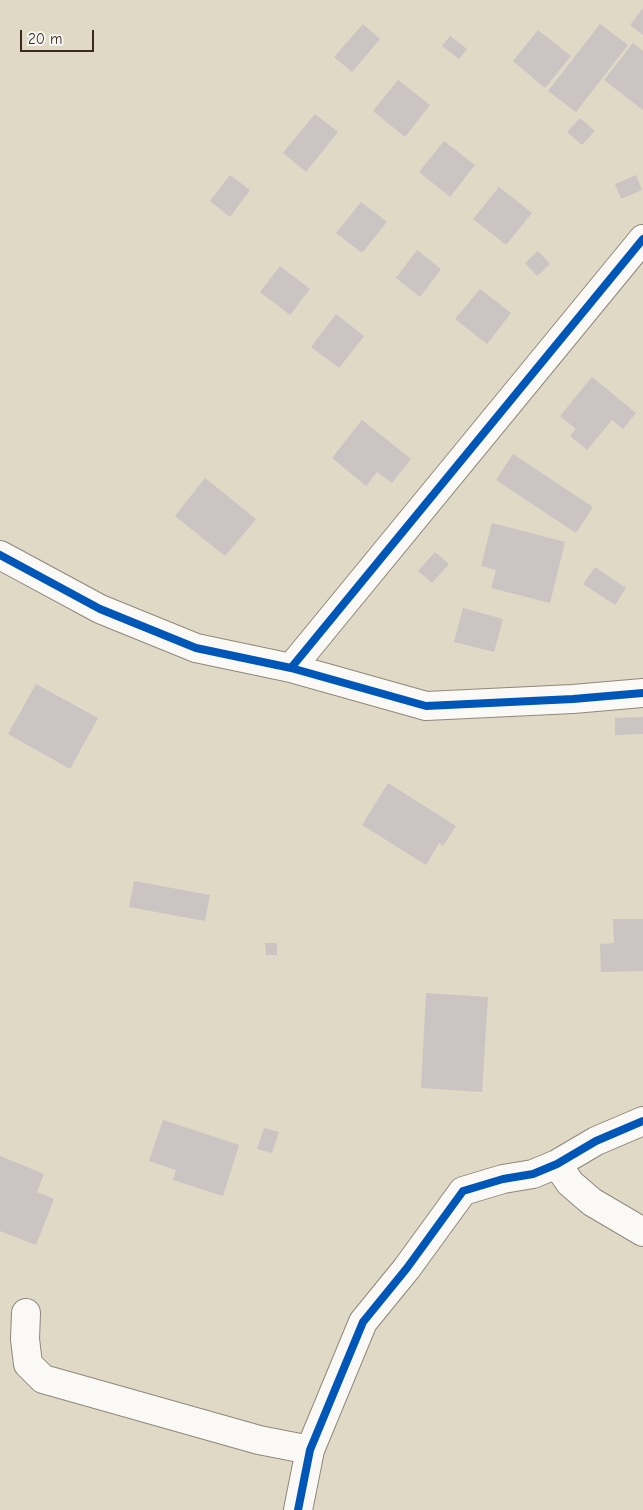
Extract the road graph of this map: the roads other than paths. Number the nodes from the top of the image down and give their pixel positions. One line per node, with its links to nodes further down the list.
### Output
1 (643, 239): 3 (street)
2 (1, 557): 3 (street)
3 (291, 668): 4 (street)
4 (643, 693)
5 (643, 1121): 6 (street)
6 (557, 1164): 7 (street); 9 (street)
7 (643, 1232)
8 (26, 1313): 9 (street)
9 (310, 1450): 10 (street)
10 (298, 1510)

